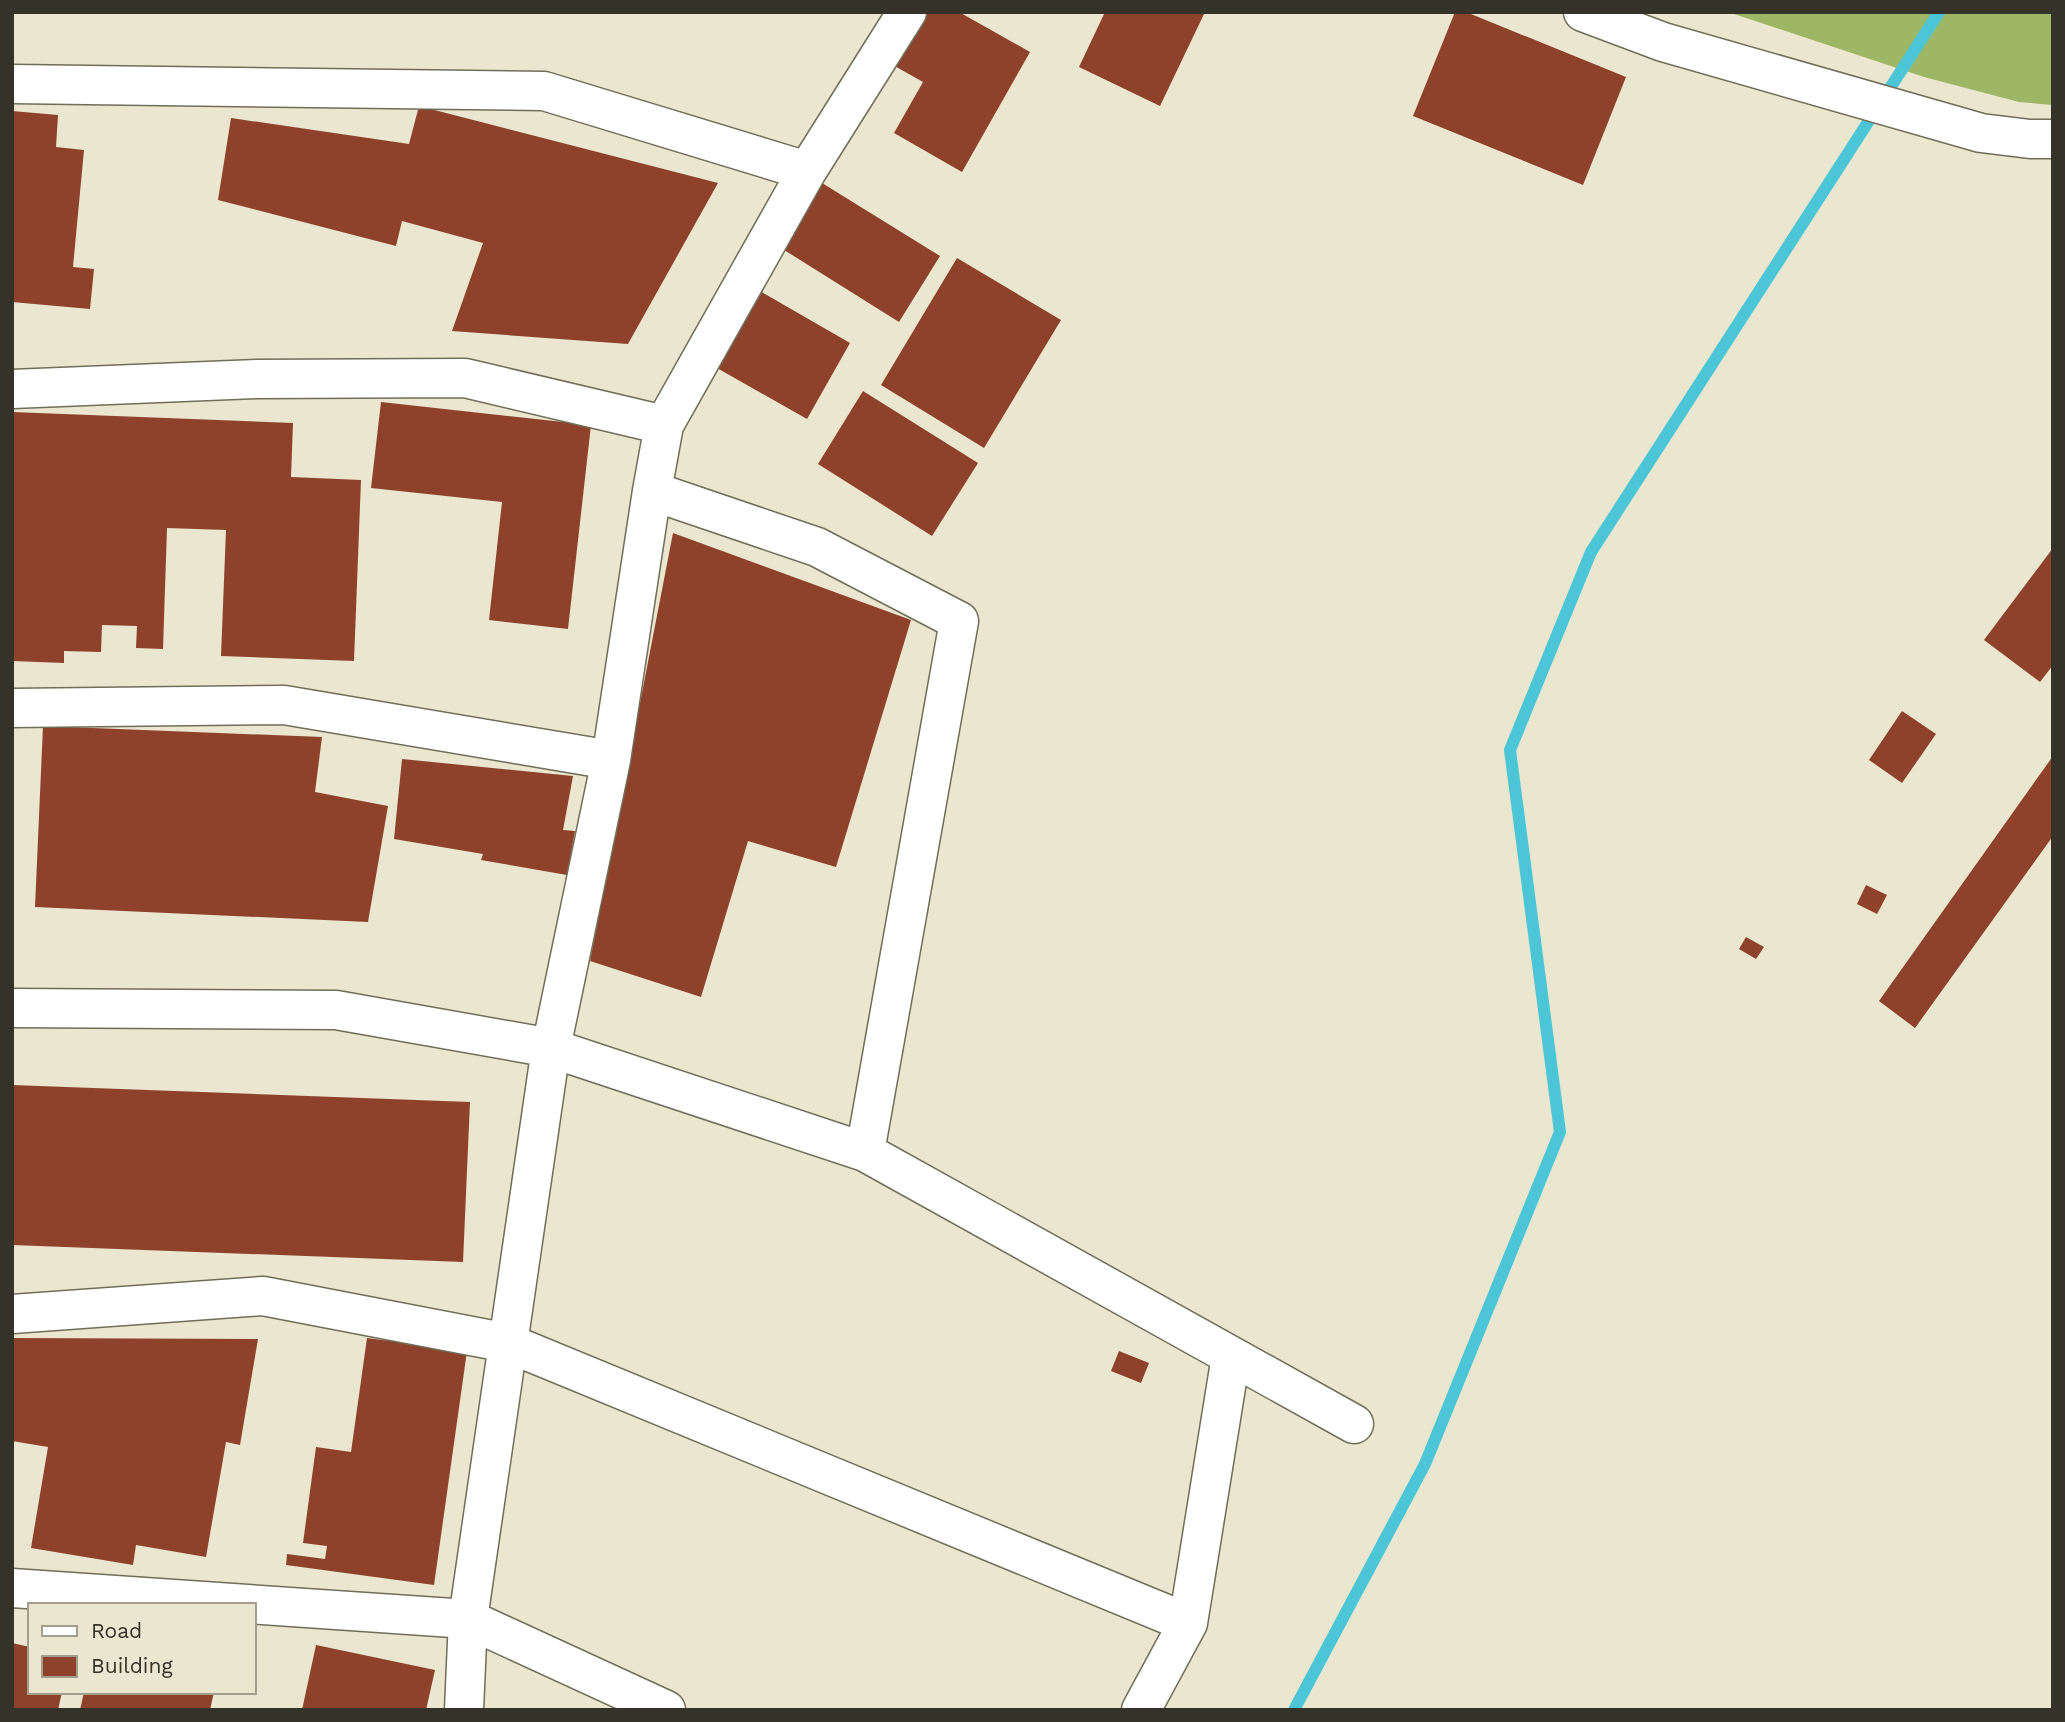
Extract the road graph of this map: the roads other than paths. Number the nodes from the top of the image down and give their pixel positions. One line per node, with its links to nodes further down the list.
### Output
1 (907, 12): 5 (street)
2 (1583, 12): 4 (street)
3 (12, 84): 5 (street)
4 (2053, 139)
5 (807, 171): 7 (street)
6 (12, 389): 7 (street)
7 (664, 425): 8 (street)
8 (652, 491): 10 (street); 13 (street)
9 (12, 708): 10 (street)
10 (611, 760): 12 (street)
11 (12, 1008): 12 (street)
12 (551, 1048): 13 (street); 15 (street)
13 (865, 1152): 16 (street)
14 (12, 1314): 15 (street)
15 (508, 1343): 21 (street); 22 (street)
16 (1231, 1356): 17 (street); 22 (street)
17 (1354, 1424)
18 (12, 1588): 19 (street)
19 (233, 1603)
20 (256, 1605): 21 (street)
21 (468, 1619): 23 (street); 24 (street)
22 (1188, 1623): 25 (street)
23 (464, 1710)
24 (666, 1710)
25 (1141, 1710)

